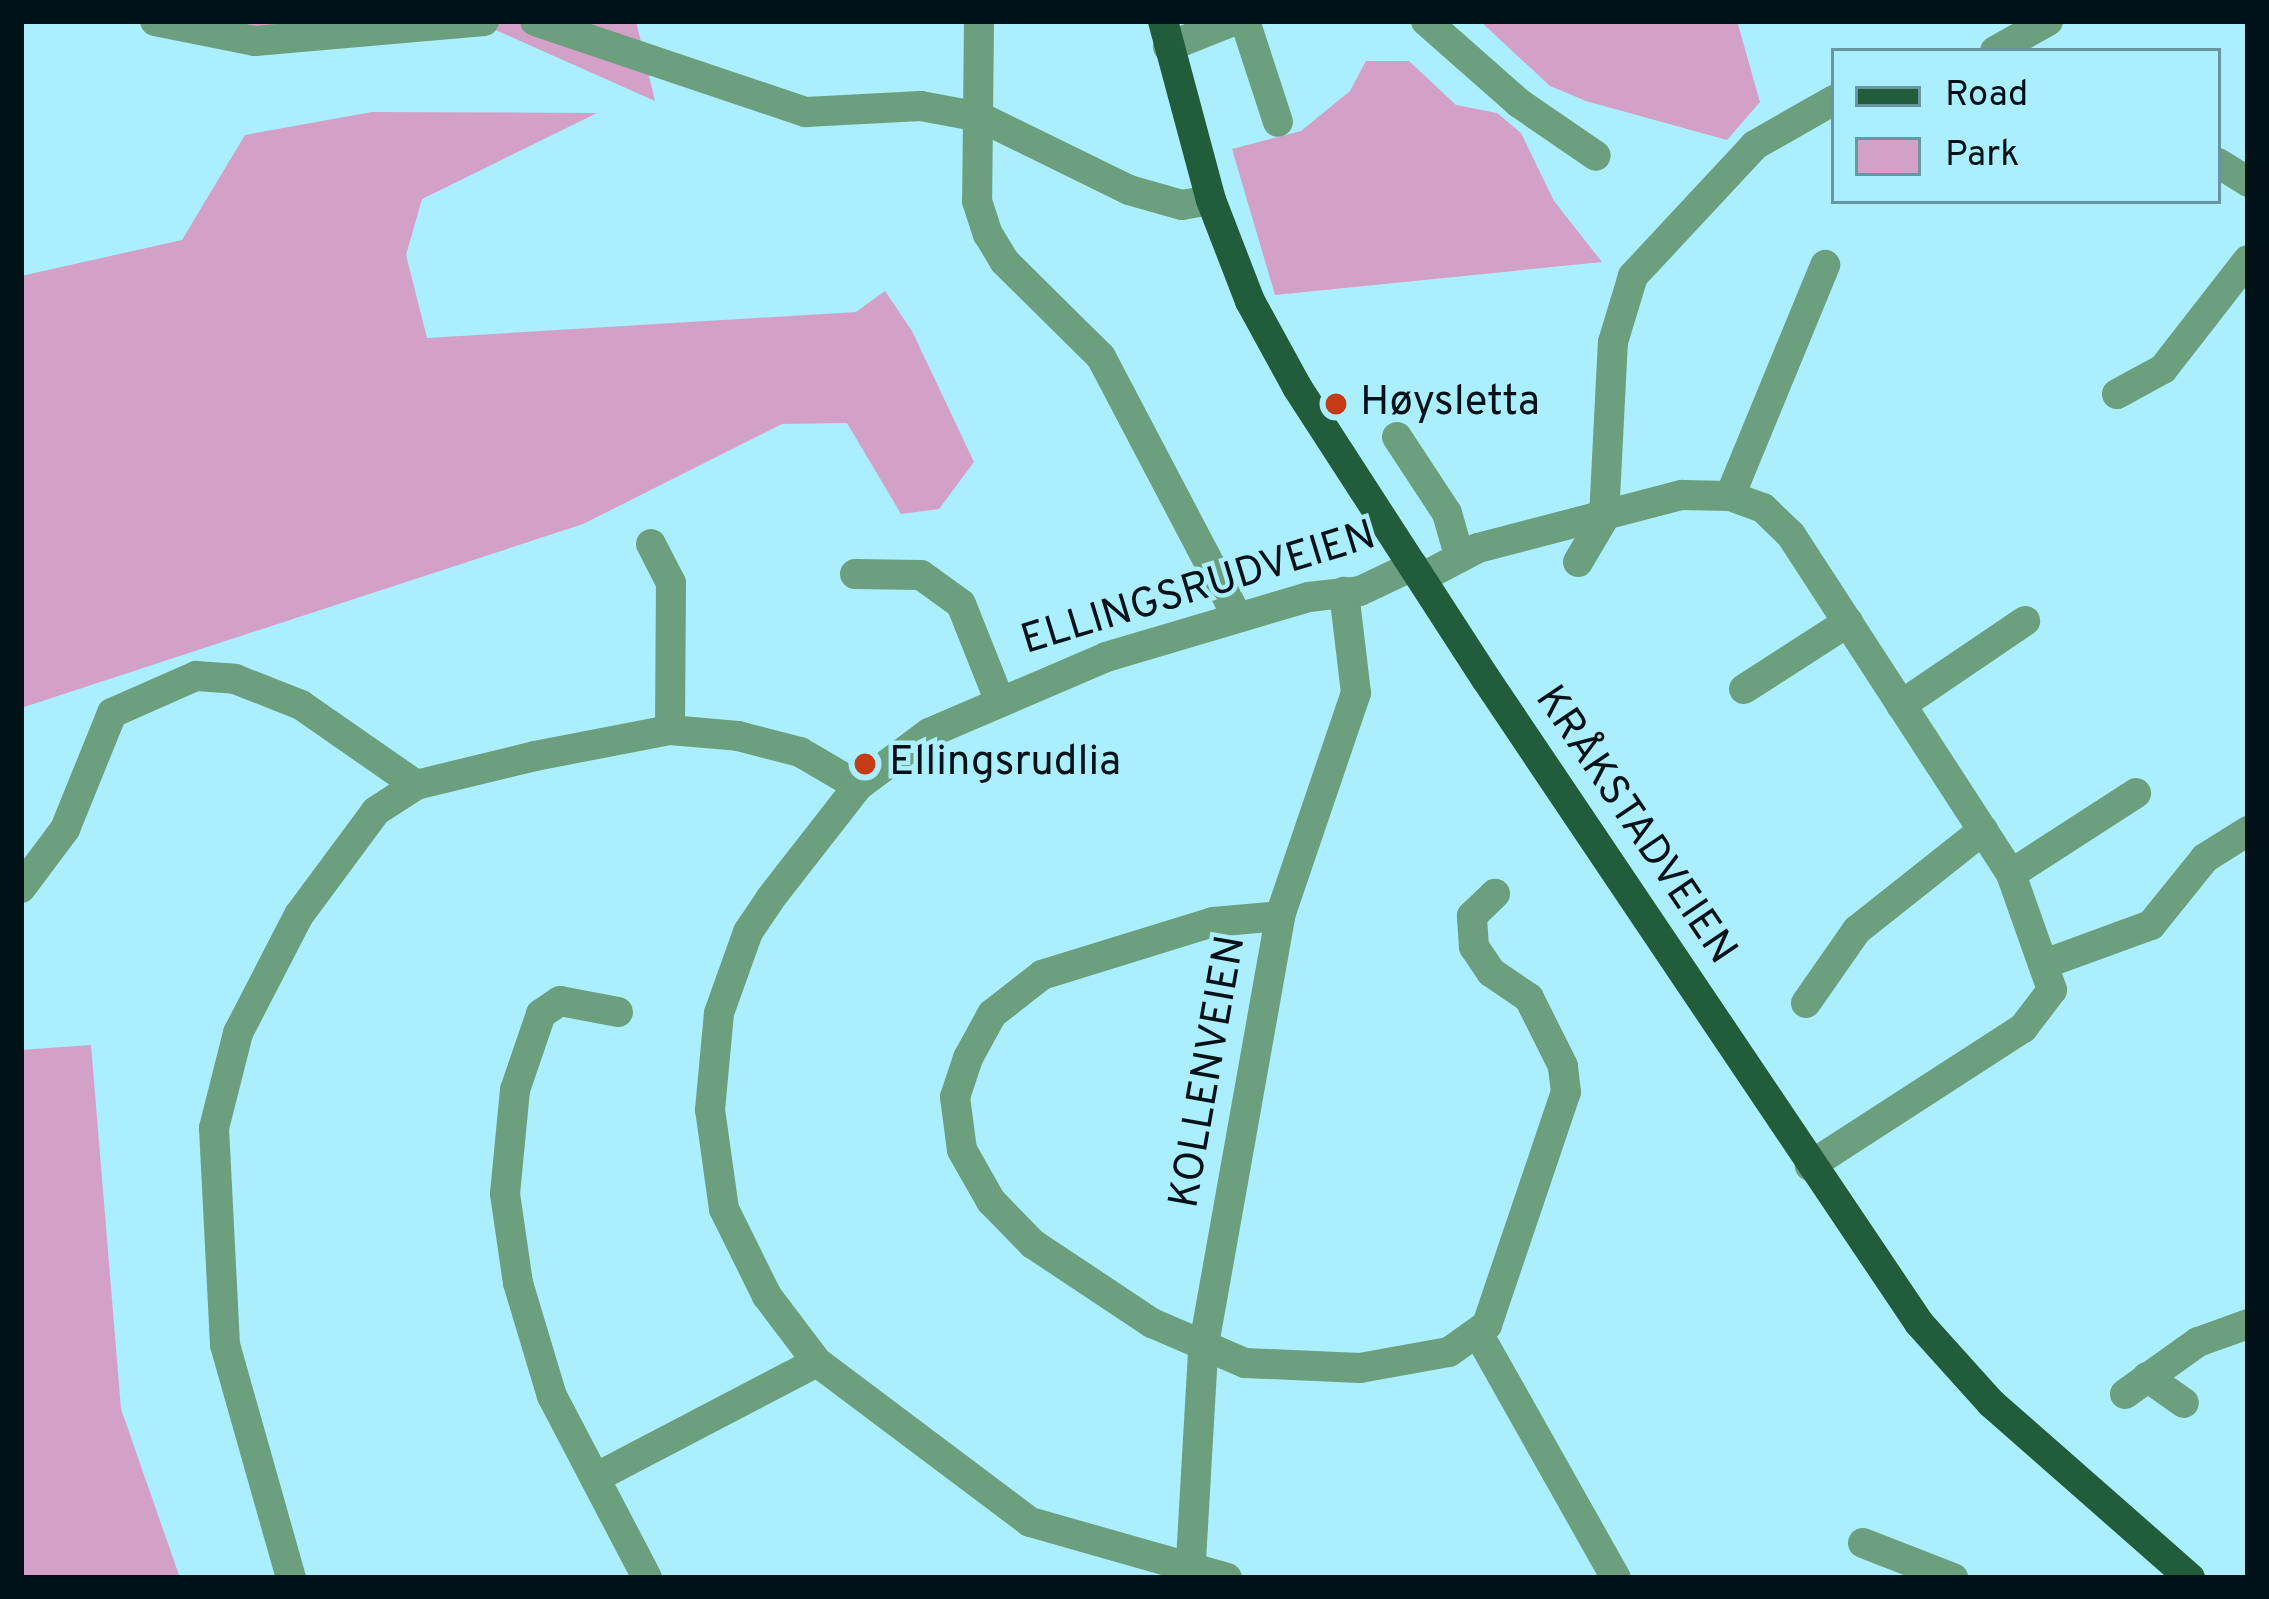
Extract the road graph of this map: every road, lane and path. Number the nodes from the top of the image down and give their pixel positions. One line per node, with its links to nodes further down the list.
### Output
1 (154, 21): 2 (street)
2 (484, 21)
3 (535, 21): 12 (street)
4 (979, 21): 12 (street)
5 (1233, 21): 9 (street)
6 (1245, 21): 13 (street)
7 (1426, 21): 14 (street)
8 (2048, 21): 10 (street)
9 (1165, 34): 17 (main road, KRÅKSTADVEIEN)
10 (2000, 48)
11 (1831, 102): 23 (street)
12 (980, 117): 17 (street); 30 (street)
13 (1278, 122)
14 (1595, 156)
15 (2221, 166): 16 (street)
16 (2248, 182)
17 (1211, 200): 27 (main road, KRÅKSTADVEIEN)
18 (2248, 260): 20 (street)
19 (1825, 266): 22 (street)
20 (2117, 394)
21 (1396, 437): 25 (street)
22 (1730, 496): 23 (street); 32 (street)
23 (1604, 518): 25 (street); 26 (street)
24 (651, 544): 36 (street)
25 (1459, 555): 27 (street)
26 (1578, 562)
27 (1417, 572): 29 (street, ELLINGSRUDVEIEN); 49 (main road, KRÅKSTADVEIEN)
28 (855, 574): 34 (street)
29 (1344, 592): 30 (street, ELLINGSRUDVEIEN); 45 (street, KOLLENVEIEN)
30 (1237, 616): 34 (street, ELLINGSRUDVEIEN)
31 (2025, 620): 35 (street)
32 (1848, 622): 33 (street); 35 (street)
33 (1744, 689)
34 (998, 697): 38 (street, ELLINGSRUDVEIEN)
35 (1901, 705): 40 (street)
36 (670, 730): 37 (street); 38 (street)
37 (416, 785): 43 (street); 58 (street)
38 (858, 786): 53 (street, ELLINGSRUDVEIEN)
39 (2136, 793): 42 (street)
40 (1983, 830): 42 (street); 47 (street)
41 (2248, 831): 46 (street)
42 (2011, 874): 46 (street)
43 (21, 888)
44 (1496, 895): 51 (street)
45 (1280, 916): 52 (street, KOLLENVEIEN); 52 (street)
46 (2048, 963): 49 (street)
47 (1806, 1003)
48 (619, 1012): 55 (street)
49 (1810, 1166): 63 (main road, KRÅKSTADVEIEN)
50 (2248, 1324): 54 (street)
51 (1479, 1335): 52 (street); 61 (street)
52 (1204, 1350): 57 (street, KOLLENVEIEN)
53 (817, 1362): 55 (street); 57 (street, ELLINGSRUDVEIEN)
54 (2184, 1403)
55 (595, 1478): 59 (street)
56 (1863, 1543): 62 (street)
57 (1191, 1575): 60 (street, ELLINGSRUDVEIEN)
58 (291, 1578)
59 (647, 1578)
60 (1227, 1578)
61 (1616, 1578)
62 (1953, 1578)
63 (2190, 1578)

